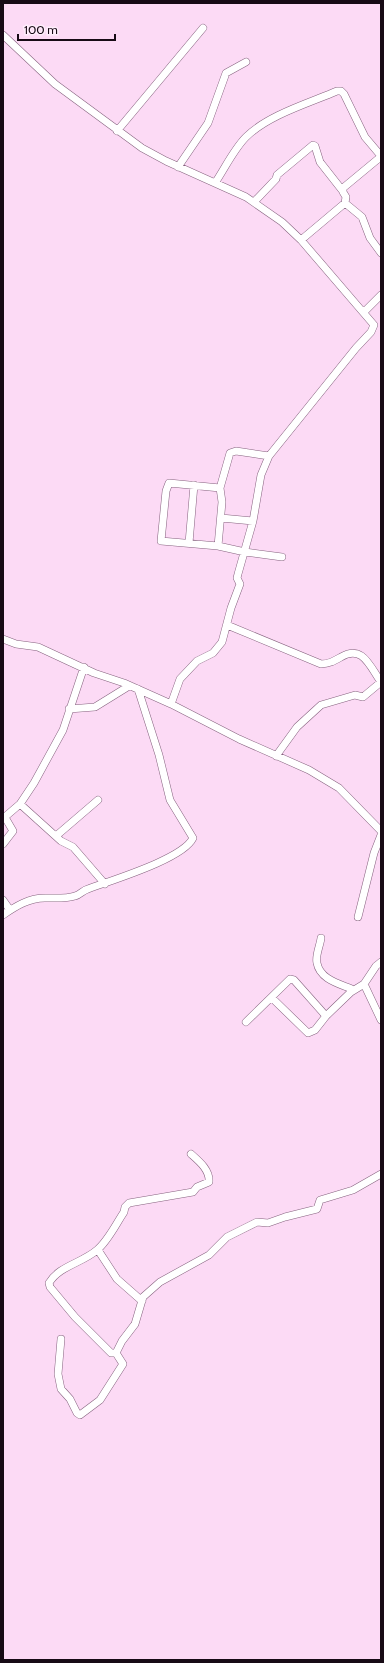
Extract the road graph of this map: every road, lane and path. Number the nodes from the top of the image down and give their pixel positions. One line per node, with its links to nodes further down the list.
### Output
1 (203, 28): 4 (street)
2 (3, 35): 4 (street)
3 (246, 62): 6 (street)
4 (117, 131): 6 (street)
5 (381, 158): 7 (street); 8 (street)
6 (178, 167): 7 (street)
7 (215, 182): 9 (street)
8 (342, 190): 9 (street); 10 (street)
9 (254, 202): 11 (street)
10 (345, 203): 11 (street); 12 (street)
11 (301, 240): 14 (street)
12 (380, 248)
13 (381, 295): 14 (street)
14 (364, 312): 15 (street)
15 (374, 325): 16 (street); 17 (street)
16 (381, 333)
17 (269, 456): 19 (street); 21 (street)
18 (194, 485): 19 (street); 22 (street); 22 (street)
19 (220, 488): 20 (street)
20 (221, 518): 21 (street); 23 (street)
21 (253, 521): 24 (street)
22 (189, 544): 23 (street)
23 (218, 546): 24 (street)
24 (245, 552): 25 (street); 26 (street)
25 (282, 557)
26 (226, 625): 29 (street); 32 (street)
27 (3, 639): 28 (street)
28 (84, 667): 30 (street); 33 (street)
29 (381, 682): 34 (street)
30 (129, 686): 31 (street); 33 (street)
31 (138, 689): 32 (street); 41 (street)
32 (171, 704): 34 (street)
33 (69, 709): 36 (street)
34 (276, 756): 37 (street)
35 (98, 800): 39 (street)
36 (20, 804): 39 (street); 40 (street)
37 (381, 831)
38 (381, 835): 45 (street)
39 (56, 836): 41 (street)
40 (3, 844)
41 (106, 884): 43 (street)
42 (3, 900): 43 (street)
43 (10, 910): 44 (street)
44 (3, 914)
45 (358, 917)
46 (321, 938): 49 (street)
47 (381, 962): 48 (street)
48 (364, 984): 49 (street); 52 (street)
49 (354, 990): 51 (street)
50 (272, 998): 51 (street); 51 (street); 53 (street)
51 (326, 1016)
52 (381, 1020)
53 (246, 1022)
54 (191, 1154): 56 (street)
55 (381, 1174): 57 (street)
56 (98, 1250): 57 (street); 59 (street)
57 (142, 1301): 59 (street)
58 (61, 1339): 59 (street)
59 (116, 1353)

